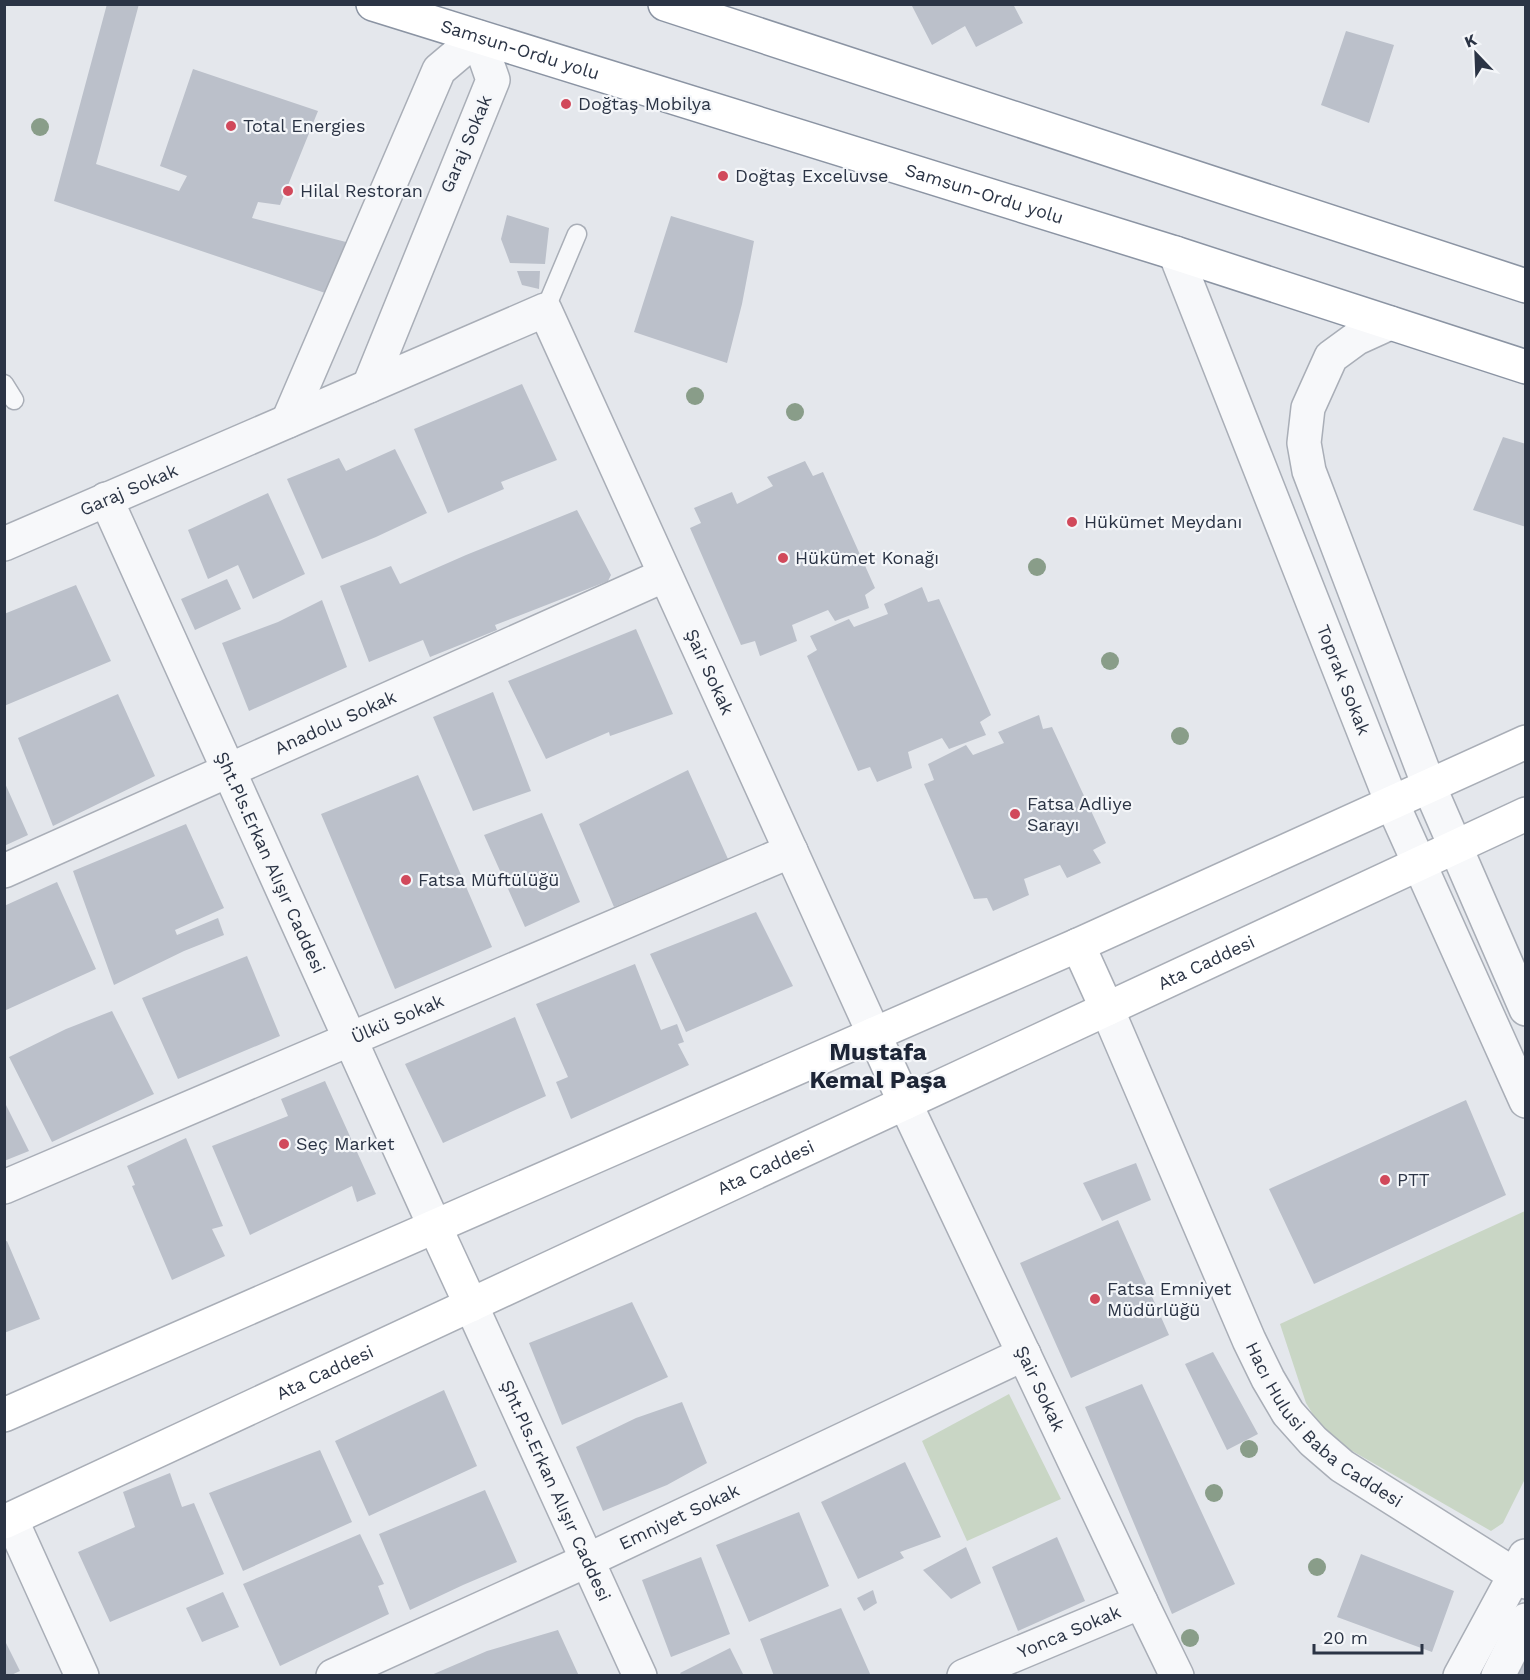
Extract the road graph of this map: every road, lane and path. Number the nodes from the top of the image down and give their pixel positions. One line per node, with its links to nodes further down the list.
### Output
1 (373, 4): 3 (main road, Samsun-Ordu yolu)
2 (665, 4): 6 (main road)
3 (478, 36): 5 (main road, Samsun-Ordu yolu); 11 (street, Garaj Sokak); 13 (street)
4 (577, 234): 7 (lane)
5 (1175, 253): 8 (main road, Samsun-Ordu yolu); 20 (street, Toprak Sokak)
6 (1526, 286)
7 (545, 310): 11 (street, Garaj Sokak); 16 (street, Şair Sokak)
8 (1390, 323): 9 (main road, Samsun-Ordu yolu); 19 (street)
9 (1526, 367)
10 (4, 384): 12 (lane)
11 (369, 386): 13 (street, Garaj Sokak)
12 (14, 400)
13 (288, 421): 14 (street, Garaj Sokak)
14 (106, 500): 15 (street, Garaj Sokak); 18 (street, Şht.Pls.Erkan Alışır Caddesi)
15 (4, 544)
16 (665, 575): 18 (street, Anadolu Sokak); 23 (street, Şair Sokak)
17 (1526, 742): 19 (main road)
18 (228, 769): 25 (street, Anadolu Sokak); 30 (street, Şht.Pls.Erkan Alışır Caddesi)
19 (1429, 786): 20 (main road); 22 (street)
20 (1392, 803): 24 (street, Toprak Sokak); 26 (main road)
21 (1526, 814): 22 (main road, Ata Caddesi)
22 (1455, 847): 24 (main road, Ata Caddesi); 28 (street)
23 (791, 851): 29 (street, Şair Sokak); 30 (street, Ülkü Sokak)
24 (1419, 865): 27 (main road, Ata Caddesi); 31 (street, Toprak Sokak)
25 (4, 871)
26 (1078, 945): 27 (main road); 29 (main road)
27 (1107, 1009): 32 (main road, Ata Caddesi); 40 (street, Hacı Hulusi Baba Caddesi)
28 (1526, 1009)
29 (874, 1034): 32 (main road); 34 (main road)
30 (350, 1038): 33 (street, Ülkü Sokak); 34 (street, Şht.Pls.Erkan Alışır Caddesi)
31 (1526, 1101)
32 (905, 1103): 35 (main road, Ata Caddesi); 36 (street, Şair Sokak)
33 (4, 1187)
34 (435, 1227): 35 (main road); 37 (main road)
35 (471, 1305): 38 (main road, Ata Caddesi); 39 (street, Şht.Pls.Erkan Alışır Caddesi)
36 (1024, 1354): 39 (street, Emniyet Sokak); 41 (street, Şair Sokak)
37 (4, 1415)
38 (7, 1516): 43 (street)
39 (588, 1560): 44 (street, Emniyet Sokak); 45 (street, Şht.Pls.Erkan Alışır Caddesi)
40 (1522, 1570): 48 (street)
41 (1141, 1602): 46 (street, Yonca Sokak); 47 (street, Şair Sokak)
42 (1526, 1620): 49 (street)
43 (82, 1676)
44 (333, 1676)
45 (640, 1676)
46 (964, 1676)
47 (1177, 1676)
48 (1460, 1676)
49 (1498, 1676)

